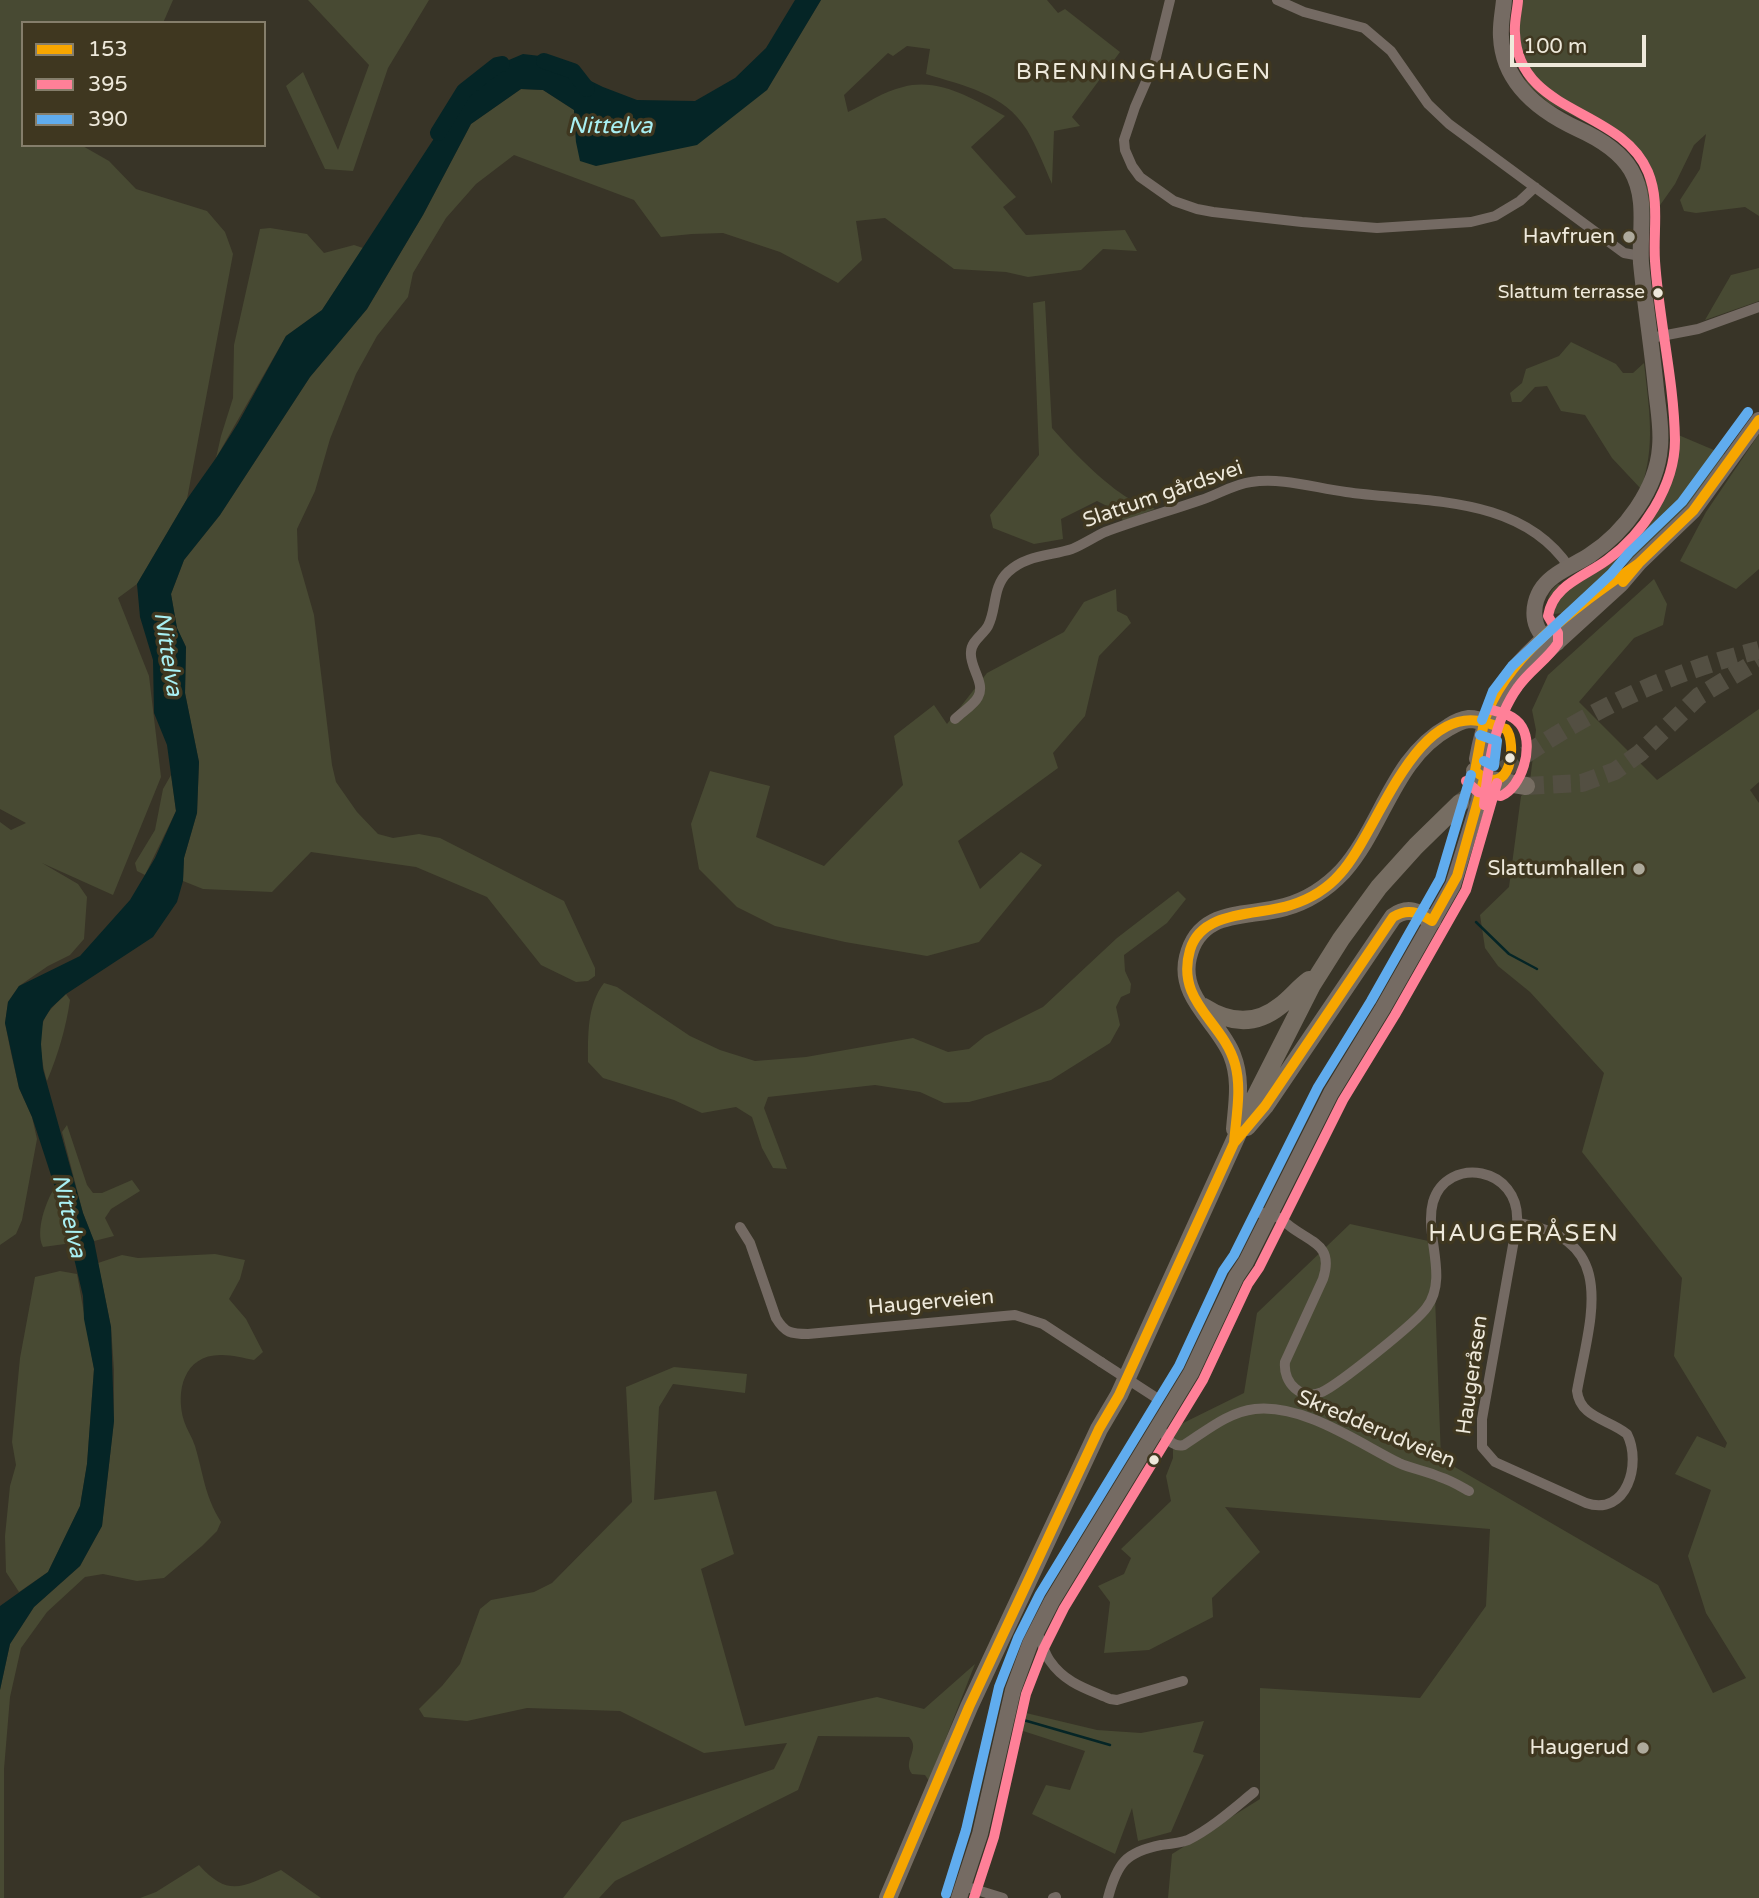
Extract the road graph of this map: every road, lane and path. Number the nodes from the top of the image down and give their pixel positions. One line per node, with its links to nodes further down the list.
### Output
1 (1170, 0): 4 (street)
2 (1277, 0): 4 (street)
3 (1504, 0): 5 (main road)
4 (1535, 187): 5 (street)
5 (1641, 256): 7 (main road)
6 (1759, 307): 7 (street)
7 (1651, 338): 9 (main road)
8 (1759, 420): 10 (main road)
9 (1569, 567): 10 (main road); 11 (street, Slattum gårdsvei)
10 (1552, 637): 12 (main road)
11 (955, 719)
12 (1487, 726): 13 (main road); 18 (highway)
13 (1479, 775): 14 (highway); 16 (main road)
14 (1526, 786)
15 (1460, 803): 17 (highway)
16 (1433, 921): 19 (highway); 20 (main road)
17 (1321, 970): 18 (highway); 19 (highway)
18 (1198, 1003): 19 (highway)
19 (1234, 1143): 23 (highway)
20 (1266, 1215): 21 (street, Haugeråsen); 24 (main road)
21 (1517, 1223): 21 (street, Haugeråsen)
22 (740, 1227): 24 (street, Haugerveien, bridge)
23 (1119, 1395): 31 (highway); 32 (highway)
24 (1170, 1406): 25 (main road)
25 (1157, 1427): 26 (street, Skredderudveien); 27 (main road)
26 (1469, 1491)
27 (1036, 1632): 28 (street); 30 (main road)
28 (1183, 1681)
29 (1254, 1792): 34 (street)
30 (962, 1892): 33 (street)
31 (888, 1898)
32 (896, 1898)
33 (1003, 1898)
34 (1108, 1898)

